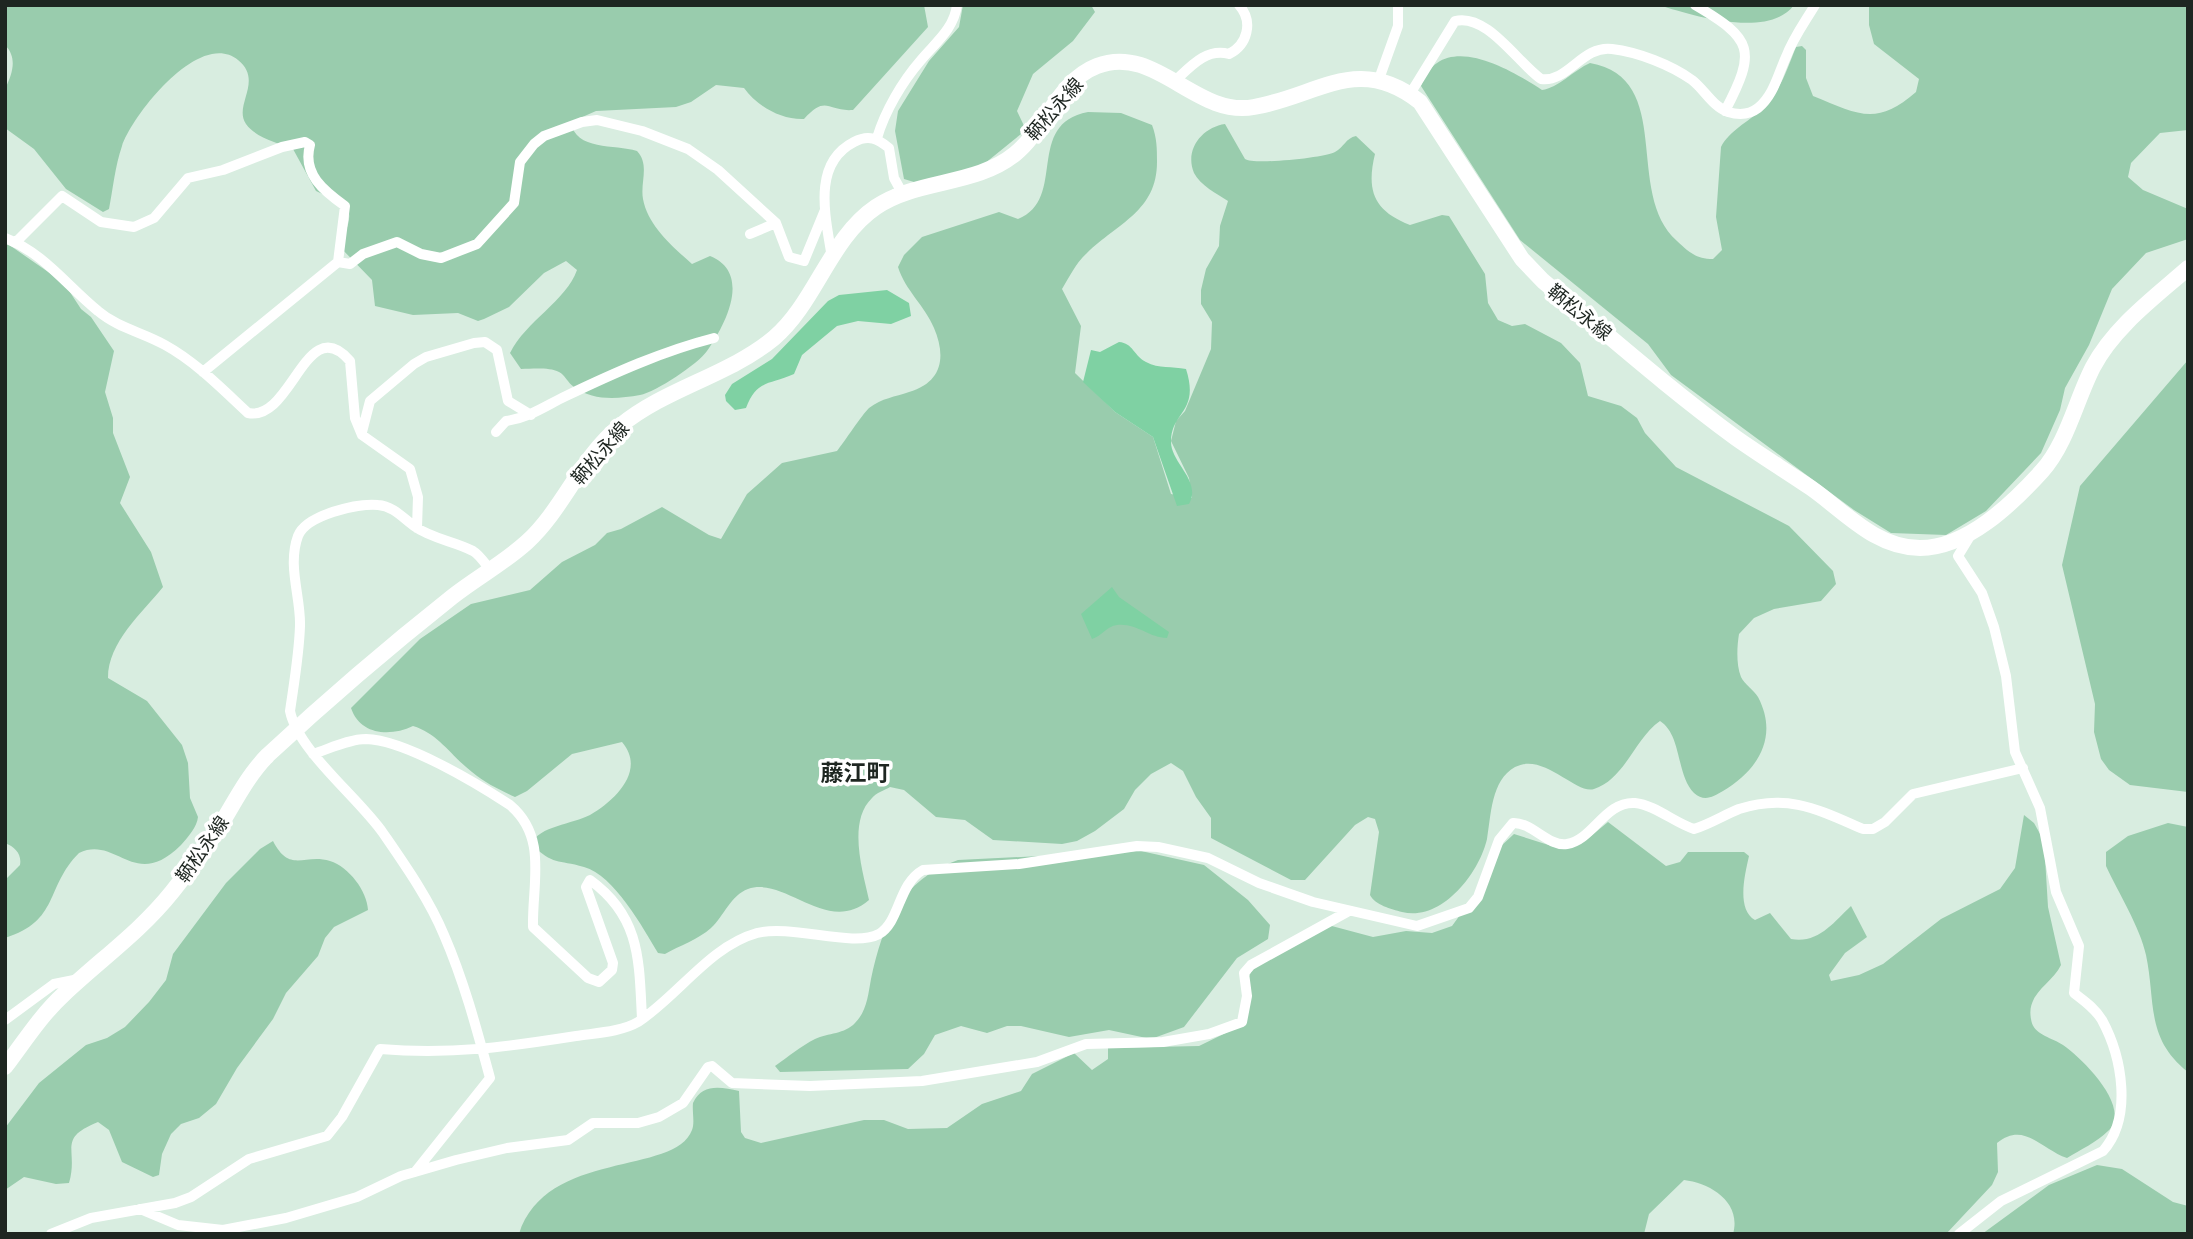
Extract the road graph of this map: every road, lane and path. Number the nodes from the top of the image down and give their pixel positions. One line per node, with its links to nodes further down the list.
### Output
1 (957, 5): 10 (street)
2 (1239, 5): 7 (street)
3 (1398, 5): 6 (street)
4 (1695, 5): 9 (street)
5 (1815, 5): 9 (street)
6 (1379, 79): 7 (main road, 鞆松永線); 8 (main road, 鞆松永線)
7 (1175, 81): 11 (main road, 鞆松永線)
8 (1410, 94): 9 (street); 25 (main road, 鞆松永線)
9 (1725, 111)
10 (877, 138): 11 (street); 12 (street)
11 (892, 197): 16 (main road, 鞆松永線)
12 (825, 210): 13 (street); 16 (street)
13 (776, 223): 14 (street); 17 (street)
14 (750, 234)
15 (11, 241): 17 (street); 20 (street)
16 (832, 260): 26 (main road, 鞆松永線)
17 (338, 262): 20 (street)
18 (2188, 268): 25 (main road, 鞆松永線)
19 (714, 338): 21 (street)
20 (203, 372): 23 (street)
21 (531, 415): 22 (street); 23 (street)
22 (496, 432)
23 (362, 435): 24 (street)
24 (417, 528): 26 (street); 27 (street)
25 (1974, 530): 29 (street)
26 (491, 571): 27 (main road, 鞆松永線)
27 (295, 730): 28 (street); 31 (main road, 鞆松永線)
28 (313, 754): 32 (street); 34 (street)
29 (2023, 768): 30 (street); 40 (street)
30 (1347, 912): 32 (street); 36 (street)
31 (82, 978): 33 (street); 35 (main road, 鞆松永線)
32 (642, 1019): 34 (street)
33 (5, 1020)
34 (482, 1051): 36 (street); 37 (street)
35 (5, 1066)
36 (415, 1172): 38 (street)
37 (140, 1209): 38 (street); 39 (street)
38 (228, 1231)
39 (51, 1234)
40 (1959, 1234)

